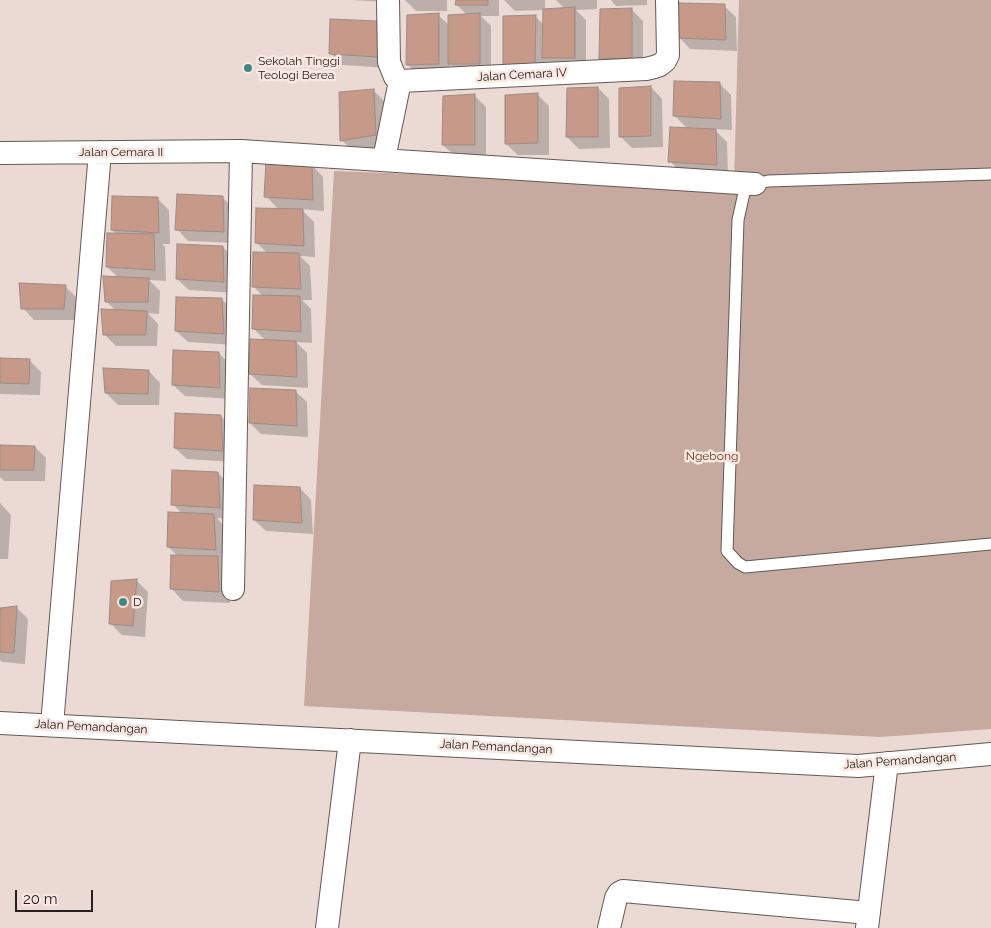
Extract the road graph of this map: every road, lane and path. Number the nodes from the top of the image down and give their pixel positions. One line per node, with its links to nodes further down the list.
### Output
1 (388, 0): 3 (street)
2 (668, 0): 3 (street, Jalan Cemara IV)
3 (400, 81): 7 (street)
4 (241, 151): 5 (street, Jalan Cemara II); 7 (street, Jalan Cemara II); 11 (street)
5 (100, 152): 6 (street, Jalan Cemara II); 13 (street)
6 (0, 153)
7 (384, 159): 9 (street, Jalan Cemara II)
8 (991, 174): 9 (lane)
9 (755, 184): 10 (lane)
10 (991, 544)
11 (233, 589)
12 (0, 723): 13 (street, Jalan Pemandangan)
13 (52, 725): 14 (street, Jalan Pemandangan)
14 (350, 740): 16 (street, Jalan Pemandangan); 18 (street)
15 (991, 754): 16 (street, Jalan Pemandangan)
16 (887, 763): 17 (street)
17 (868, 920): 19 (street)
18 (327, 928)
19 (609, 928)

